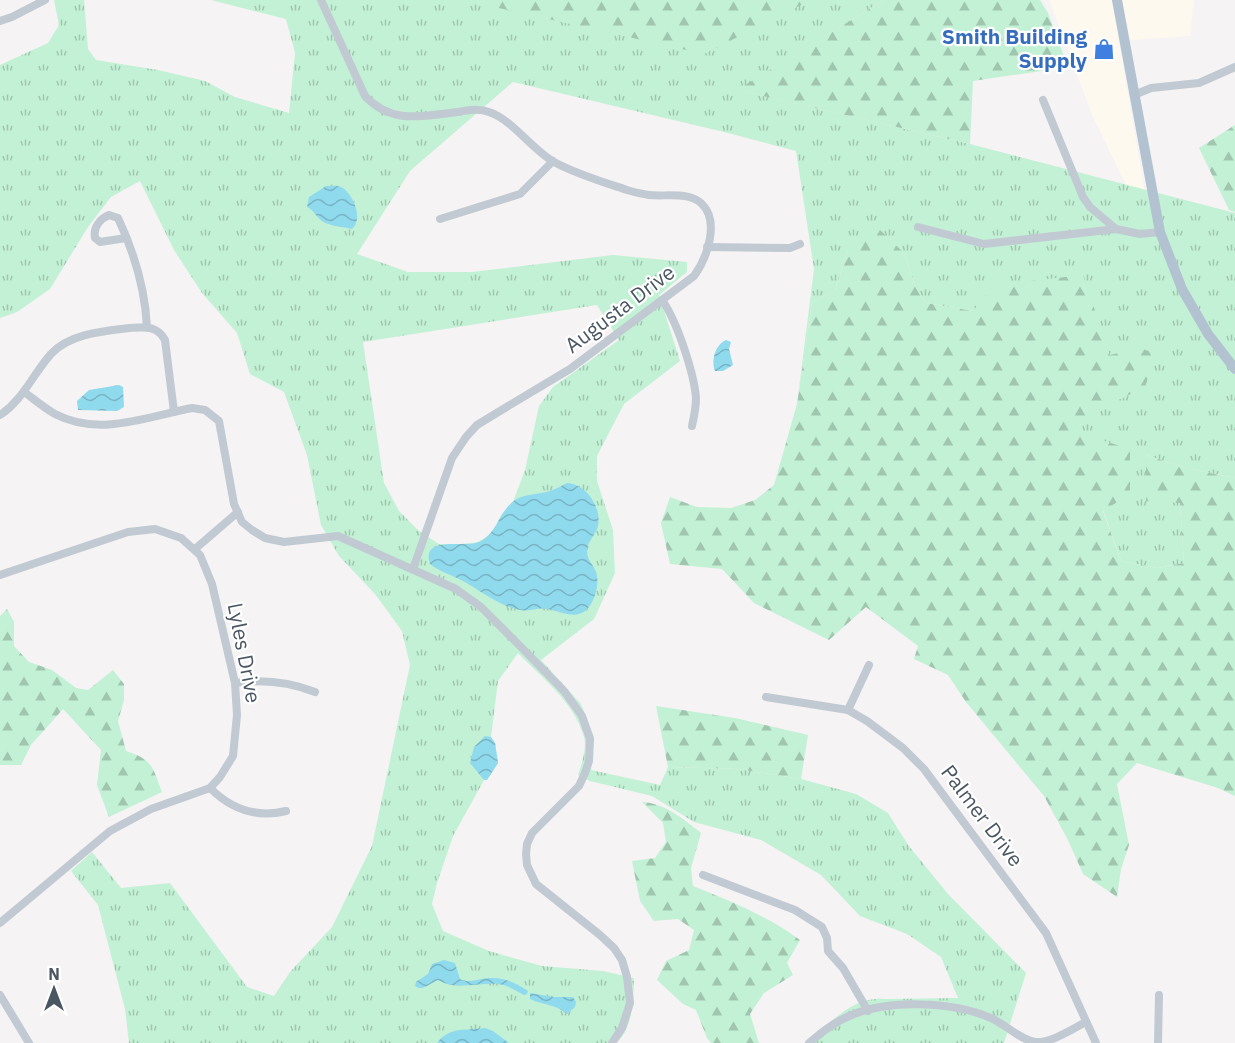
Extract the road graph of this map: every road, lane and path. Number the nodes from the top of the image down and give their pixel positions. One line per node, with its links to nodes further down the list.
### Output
1 (45, 0): 4 (street)
2 (321, 0): 9 (street, Augusta Drive)
3 (1117, 0): 7 (main road)
4 (0, 21)
5 (1235, 59): 6 (street)
6 (1232, 67): 7 (street)
7 (1134, 95): 13 (main road)
8 (1042, 100): 12 (street)
9 (553, 161): 10 (street); 16 (street, Augusta Drive)
10 (440, 219)
11 (918, 227): 12 (street)
12 (1116, 229): 13 (street)
13 (1161, 232): 19 (main road)
14 (126, 238): 18 (street)
15 (800, 244): 16 (street)
16 (707, 247): 17 (street, Augusta Drive)
17 (663, 300): 23 (street); 26 (street, Augusta Drive)
18 (147, 327): 20 (street); 21 (street)
19 (1235, 369)
20 (24, 392): 21 (street); 22 (street)
21 (174, 412): 24 (street)
22 (0, 416)
23 (692, 426)
24 (238, 512): 25 (street); 26 (street)
25 (195, 549): 27 (street, Lyles Drive); 29 (street, Lyles Drive)
26 (413, 569): 42 (street)
27 (0, 575)
28 (869, 665): 32 (street)
29 (235, 683): 30 (street); 33 (street, Lyles Drive)
30 (315, 692)
31 (766, 697): 32 (street, Palmer Drive)
32 (848, 710): 40 (street, Palmer Drive)
33 (210, 788): 34 (street); 36 (street)
34 (286, 810)
35 (704, 874): 39 (street)
36 (0, 923)
37 (0, 995): 41 (street)
38 (1159, 996): 45 (street)
39 (868, 1011): 40 (street); 43 (street)
40 (1086, 1022): 44 (street, Palmer Drive)
41 (29, 1043)
42 (612, 1043)
43 (809, 1043)
44 (1096, 1043)
45 (1158, 1043)

